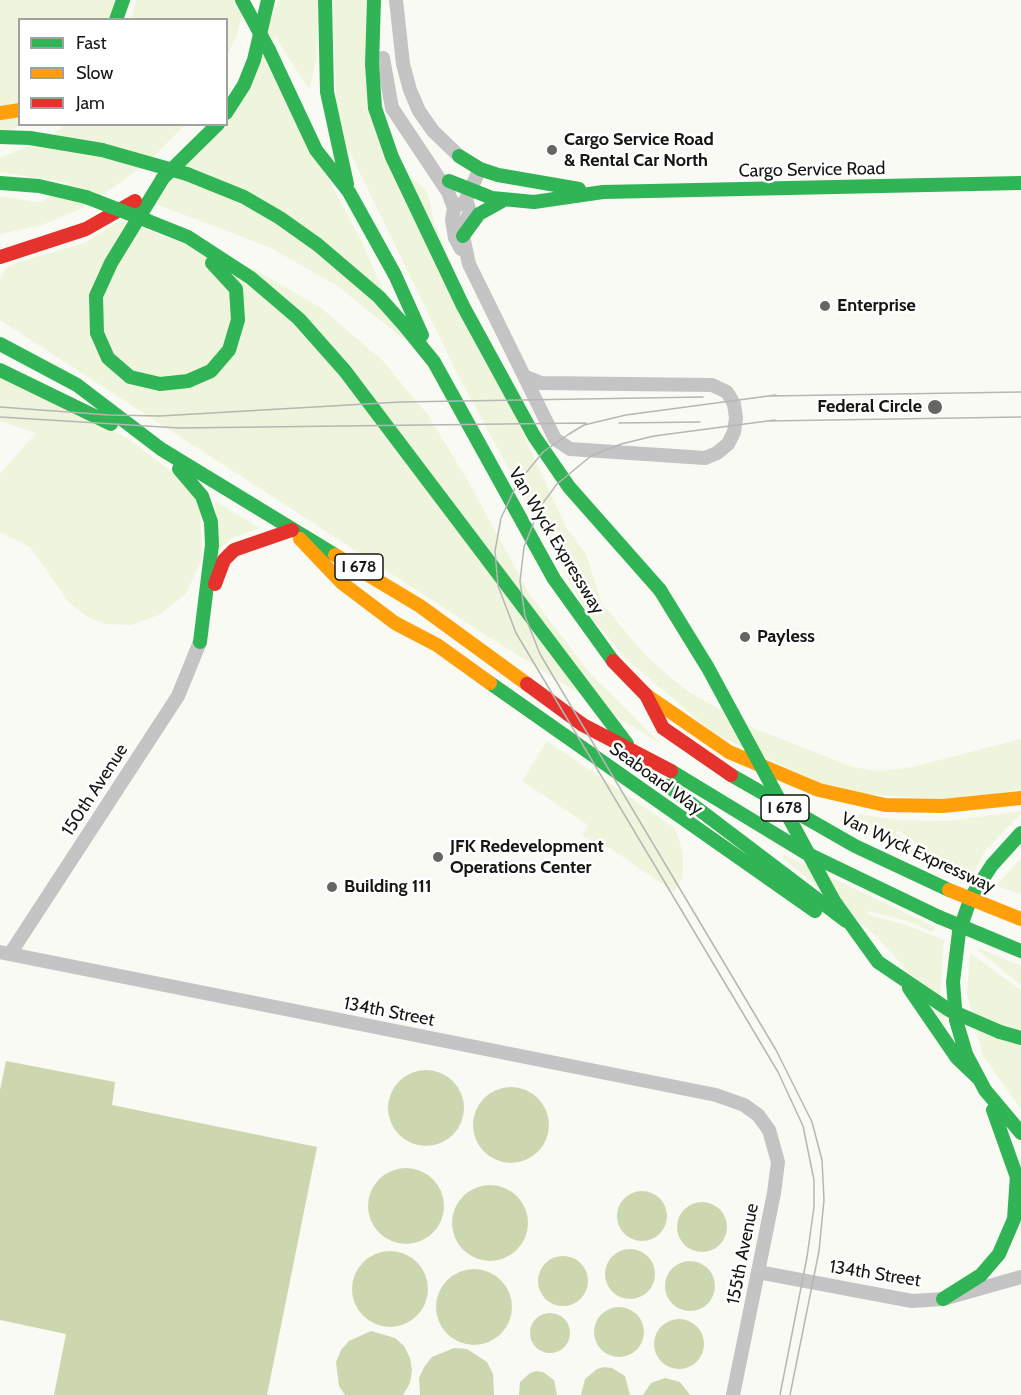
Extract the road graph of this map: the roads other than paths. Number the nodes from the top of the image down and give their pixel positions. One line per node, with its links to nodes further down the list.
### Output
1 (123, 0): 8 (main road)
2 (242, 0): 24 (main road, bridge)
3 (268, 0): 10 (main road)
4 (326, 0): 24 (main road)
5 (374, 0): 50 (main road, bridge)
6 (382, 0): 16 (street, Cargo Service Road)
7 (396, 0): 15 (street, Cargo Service Road)
8 (117, 18)
9 (18, 110): 11 (main road)
10 (228, 110)
11 (0, 113)
12 (216, 126): 14 (main road)
13 (0, 137): 35 (main road, Van Wyck Expressway / I 678, bridge)
14 (192, 152): 18 (main road); 19 (main road)
15 (459, 156): 17 (main road, Cargo Service Road)
16 (430, 168): 20 (street, Cargo Service Road); 28 (street)
17 (480, 169): 25 (main road, Cargo Service Road); 26 (street)
18 (163, 178): 30 (main road); 32 (main road)
19 (147, 179)
20 (449, 181): 26 (main road, Cargo Service Road)
21 (0, 183): 30 (main road, bridge)
22 (1021, 183): 25 (main road, Cargo Service Road)
23 (128, 189): 31 (main road)
24 (349, 192): 35 (main road)
25 (603, 192): 27 (main road, Cargo Service Road)
26 (468, 195): 27 (main road, Cargo Service Road); 28 (street); 29 (street)
27 (504, 200): 29 (main road)
28 (454, 208): 33 (street)
29 (463, 236): 33 (street)
30 (188, 237): 43 (main road)
31 (0, 246)
32 (0, 257)
33 (469, 264): 37 (street)
34 (0, 344): 38 (main road, I 678)
35 (434, 362): 41 (main road, Van Wyck Expressway / I 678)
36 (0, 369): 38 (main road)
37 (526, 377): 37 (street)
38 (161, 449): 39 (main road, I 678); 40 (main road)
39 (292, 530): 40 (main road); 42 (main road, I 678); 49 (main road, Seaboard Way)
40 (200, 642): 48 (street, 150th Avenue)
41 (646, 695): 44 (main road); 46 (main road, Van Wyck Expressway / I 678, bridge)
42 (583, 725): 43 (main road, I 678); 49 (main road)
43 (630, 748): 47 (main road, I 678, bridge)
44 (1021, 798)
45 (1021, 833): 51 (main road)
46 (1021, 919)
47 (1021, 951)
48 (5, 953): 52 (street, 134th Street)
49 (893, 967): 51 (main road, Seaboard Way)
50 (1021, 1038)
51 (982, 1084): 53 (main road); 54 (main road)
52 (764, 1123): 55 (street, 155th Avenue)
53 (1021, 1133)
54 (1019, 1182): 57 (main road)
55 (758, 1272): 57 (street, 134th Street); 58 (street, 155th Avenue)
56 (1021, 1277): 57 (street, 134th Street)
57 (943, 1299)
58 (733, 1395)

